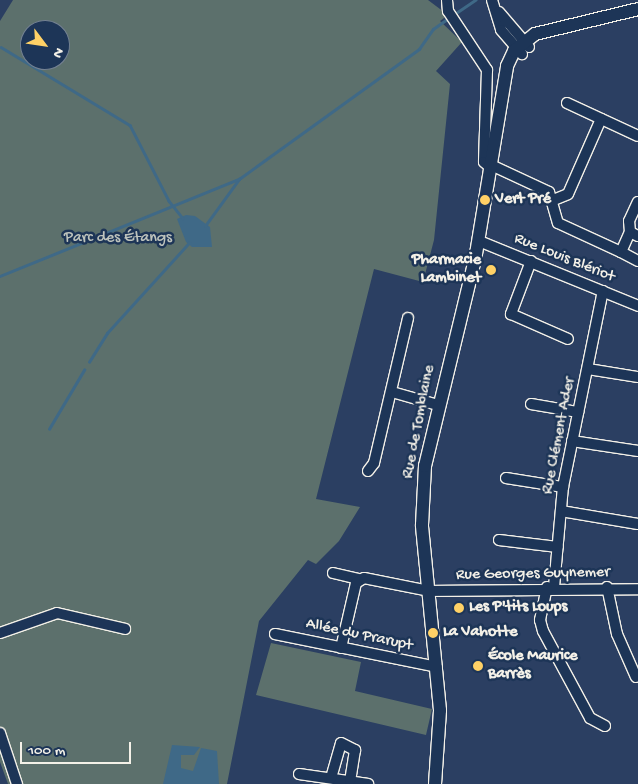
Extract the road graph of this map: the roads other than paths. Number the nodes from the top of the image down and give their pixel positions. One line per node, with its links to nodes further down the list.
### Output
1 (447, 0): 8 (street)
2 (494, 0): 4 (street)
3 (638, 8): 4 (main road)
4 (523, 48): 8 (main road, Rue de Tomblaine)
5 (567, 103): 6 (street)
6 (601, 119): 7 (street); 9 (street)
7 (638, 136)
8 (491, 166): 9 (street); 12 (main road, Rue de Tomblaine)
9 (551, 201): 13 (street)
10 (638, 202): 11 (street)
11 (634, 234): 13 (street)
12 (479, 241): 15 (street, Rue Louis Blériot); 24 (main road, Rue de Tomblaine)
13 (621, 252): 14 (street)
14 (638, 260)
15 (531, 261): 16 (street, Rue Louis Blériot); 19 (street)
16 (603, 291): 17 (street, Rue Louis Blériot); 20 (street, Rue Clément Ader)
17 (638, 306)
18 (408, 318): 22 (street)
19 (568, 339)
20 (588, 370): 21 (street); 25 (street, Rue Clément Ader)
21 (638, 377)
22 (392, 392): 24 (street); 28 (street)
23 (531, 404): 25 (street)
24 (438, 405): 40 (main road, Rue de Tomblaine)
25 (578, 412): 26 (street, Rue Clément Ader)
26 (572, 441): 27 (street); 30 (street, Rue Clément Ader)
27 (638, 451)
28 (368, 471)
29 (506, 478): 30 (street)
30 (564, 487): 31 (street, Rue Clément Ader)
31 (561, 511): 32 (street); 34 (street, Rue Clément Ader)
32 (638, 524)
33 (499, 540): 34 (street)
34 (558, 547): 37 (street, Rue Clément Ader)
35 (333, 573): 36 (street, Rue Georges Guynemer)
36 (360, 579): 40 (street, Rue Georges Guynemer); 44 (street)
37 (551, 587): 38 (street, Rue Georges Guynemer); 40 (street, Rue Georges Guynemer); 47 (street, Rue Clément Ader)
38 (607, 587): 39 (street, Rue Georges Guynemer); 46 (street)
39 (638, 589)
40 (429, 592): 45 (main road, Rue de Tomblaine)
41 (125, 629): 42 (street)
42 (0, 633)
43 (275, 634): 44 (street, Allée du Prarupt)
44 (341, 648): 45 (street, Allée du Prarupt)
45 (437, 667): 54 (main road, Rue de Tomblaine)
46 (636, 677)
47 (604, 726)
48 (0, 733): 52 (street)
49 (299, 774): 50 (street)
50 (330, 778): 51 (street); 51 (street)
51 (350, 781): 53 (street)
52 (18, 784)
53 (368, 784)
54 (435, 784)

